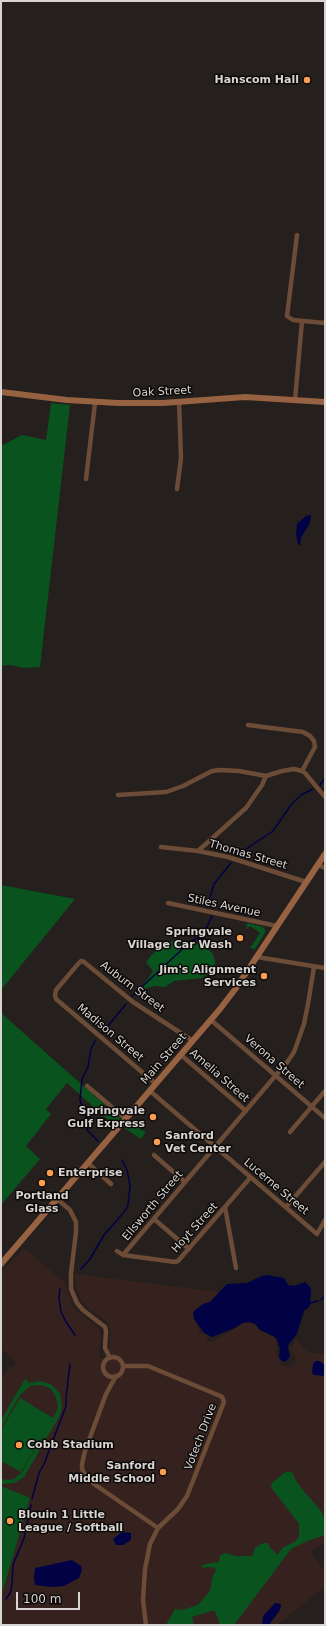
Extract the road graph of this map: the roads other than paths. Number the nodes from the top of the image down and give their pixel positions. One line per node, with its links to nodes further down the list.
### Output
1 (297, 235): 2 (street)
2 (302, 321): 3 (street); 5 (street)
3 (325, 323)
4 (1, 392): 8 (main road, Oak Street)
5 (295, 400): 6 (main road, Oak Street); 7 (main road, Oak Street)
6 (179, 402): 8 (main road, Oak Street); 10 (street)
7 (325, 402)
8 (96, 403): 9 (street)
9 (86, 479)
10 (177, 488)
11 (248, 725): 12 (street)
12 (302, 771): 13 (street); 15 (street)
13 (266, 776): 14 (street); 17 (street)
14 (118, 795)
15 (325, 797)
16 (161, 847): 17 (street, Thomas Street)
17 (198, 851): 21 (street, Thomas Street)
18 (325, 854): 19 (main road, Main Street)
19 (318, 865): 20 (street); 21 (main road, Main Street)
20 (325, 868)
21 (306, 882): 23 (main road, Main Street)
22 (168, 903): 23 (street, Stiles Avenue)
23 (277, 926): 24 (main road, Main Street)
24 (257, 957): 26 (street); 28 (main road, Main Street)
25 (81, 961): 29 (street, Auburn Street); 32 (street, Madison Street)
26 (314, 967): 27 (street); 31 (street, Ellsworth Street)
27 (325, 968)
28 (211, 1020): 29 (main road, Main Street); 31 (street, Verona Street)
29 (193, 1041): 30 (main road, Main Street)
30 (181, 1055): 32 (main road, Main Street); 37 (street, Amelia Street)
31 (277, 1076): 36 (street, Verona Street); 37 (street, Ellsworth Street)
32 (156, 1084): 34 (main road, Main Street)
33 (87, 1086): 39 (street)
34 (150, 1091): 39 (main road, Main Street); 41 (street, Lucerne Street)
35 (325, 1091): 36 (street)
36 (312, 1106): 38 (street, Verona Street); 40 (street)
37 (246, 1111): 41 (street, Ellsworth Street)
38 (325, 1118)
39 (126, 1119): 44 (main road, Main Street)
40 (290, 1132)
41 (215, 1147): 45 (street, Lucerne Street); 46 (street, Ellsworth Street)
42 (154, 1155): 46 (street)
43 (325, 1162): 50 (street)
44 (88, 1163): 47 (street); 48 (main road, Main Street)
45 (250, 1178): 49 (street, Hoyt Street); 50 (street, Lucerne Street)
46 (185, 1182): 51 (street, Ellsworth Street)
47 (111, 1184)
48 (57, 1199): 56 (main road, Main Street); 58 (street)
49 (225, 1207): 53 (street, Hoyt Street); 57 (street)
50 (286, 1207): 52 (street, Lucerne Street)
51 (154, 1219): 53 (street); 55 (street, Ellsworth Street)
52 (325, 1220)
53 (189, 1249): 55 (street, Hoyt Street)
54 (117, 1251): 55 (street, Hoyt Street)
55 (123, 1255)
56 (1, 1264)
57 (236, 1268)
58 (110, 1358): 59 (street); 60 (street)
59 (123, 1366): 60 (street); 61 (street, Votech Drive)
60 (116, 1376): 61 (street)
61 (158, 1528): 62 (street)
62 (146, 1625)

